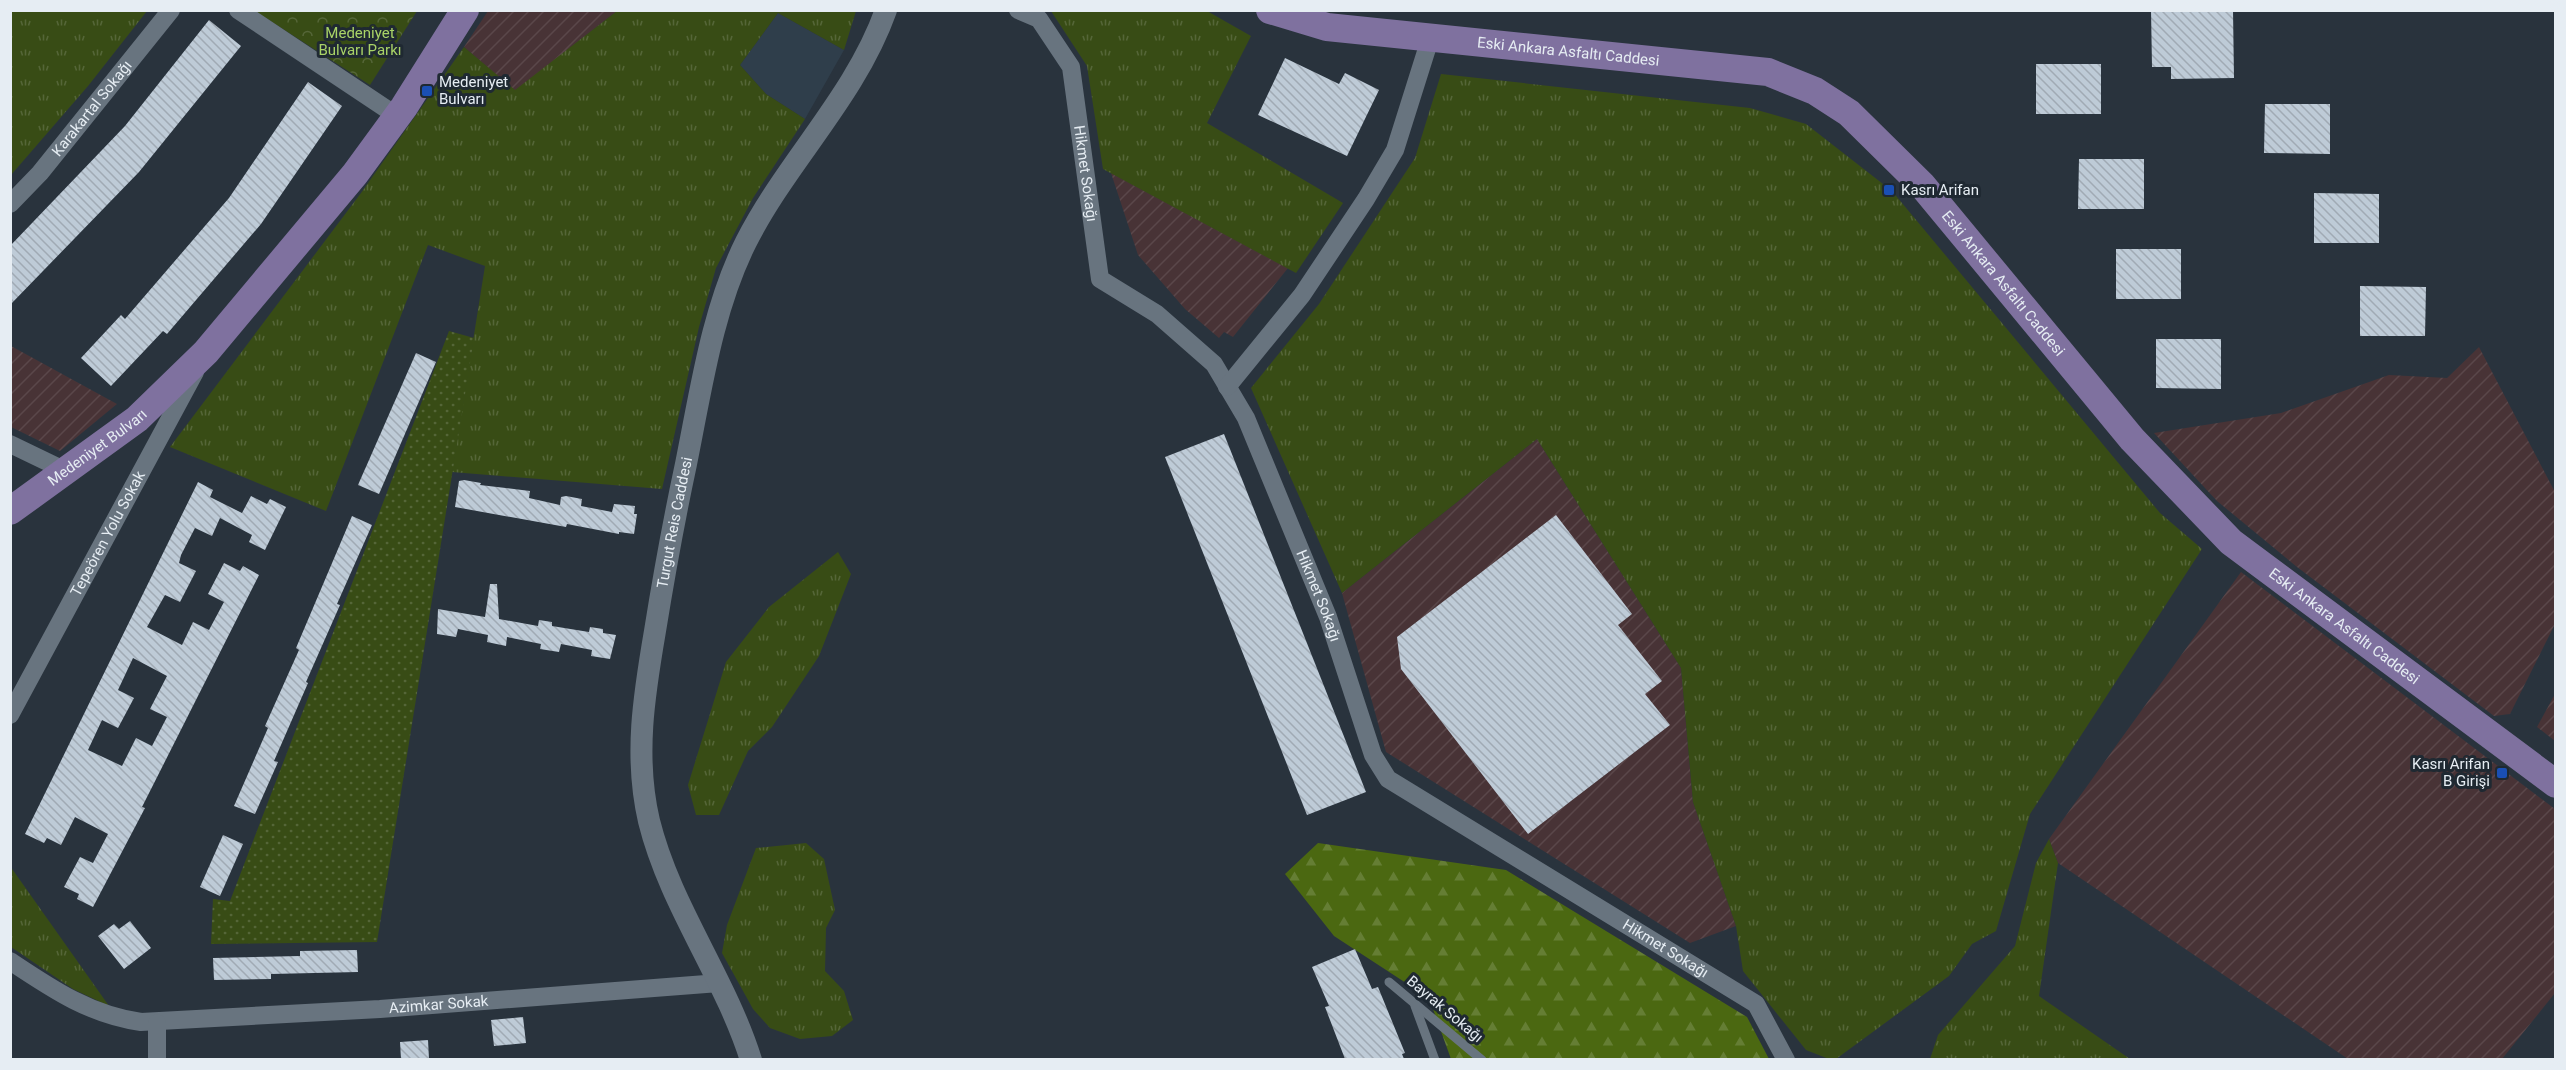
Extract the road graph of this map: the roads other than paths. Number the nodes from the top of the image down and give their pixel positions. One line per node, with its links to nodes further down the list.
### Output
1 (171, 10): 9 (street, Karakartal Sokağı)
2 (238, 10): 8 (street)
3 (465, 10): 8 (main road, Medeniyet Bulvarı)
4 (886, 10): 19 (street, Turgut Reis Caddesi)
5 (1018, 10): 11 (street, Hikmet Sokağı)
6 (1270, 10): 7 (main road, Eski Ankara Asfaltı Caddesi)
7 (1430, 39): 11 (street); 16 (main road, Eski Ankara Asfaltı Caddesi)
8 (397, 116): 10 (main road, Medeniyet Bulvarı)
9 (10, 204)
10 (206, 352): 13 (main road, Medeniyet Bulvarı); 15 (street, Tepeören Yolu Sokak)
11 (1227, 387): 26 (street, Hikmet Sokağı)
12 (10, 444): 13 (street)
13 (66, 471): 14 (main road, Medeniyet Bulvarı)
14 (10, 511)
15 (10, 715)
16 (2556, 784)
17 (10, 961): 21 (street, Azimkar Sokak)
18 (1389, 982): 20 (lane, Bayrak Sokağı)
19 (719, 983): 21 (street, Azimkar Sokak); 23 (street, Turgut Reis Caddesi)
20 (1414, 1003): 24 (lane); 25 (lane, Bayrak Sokağı)
21 (157, 1023): 22 (street)
22 (157, 1059)
23 (751, 1059)
24 (1435, 1059)
25 (1482, 1059)
26 (1786, 1059)

